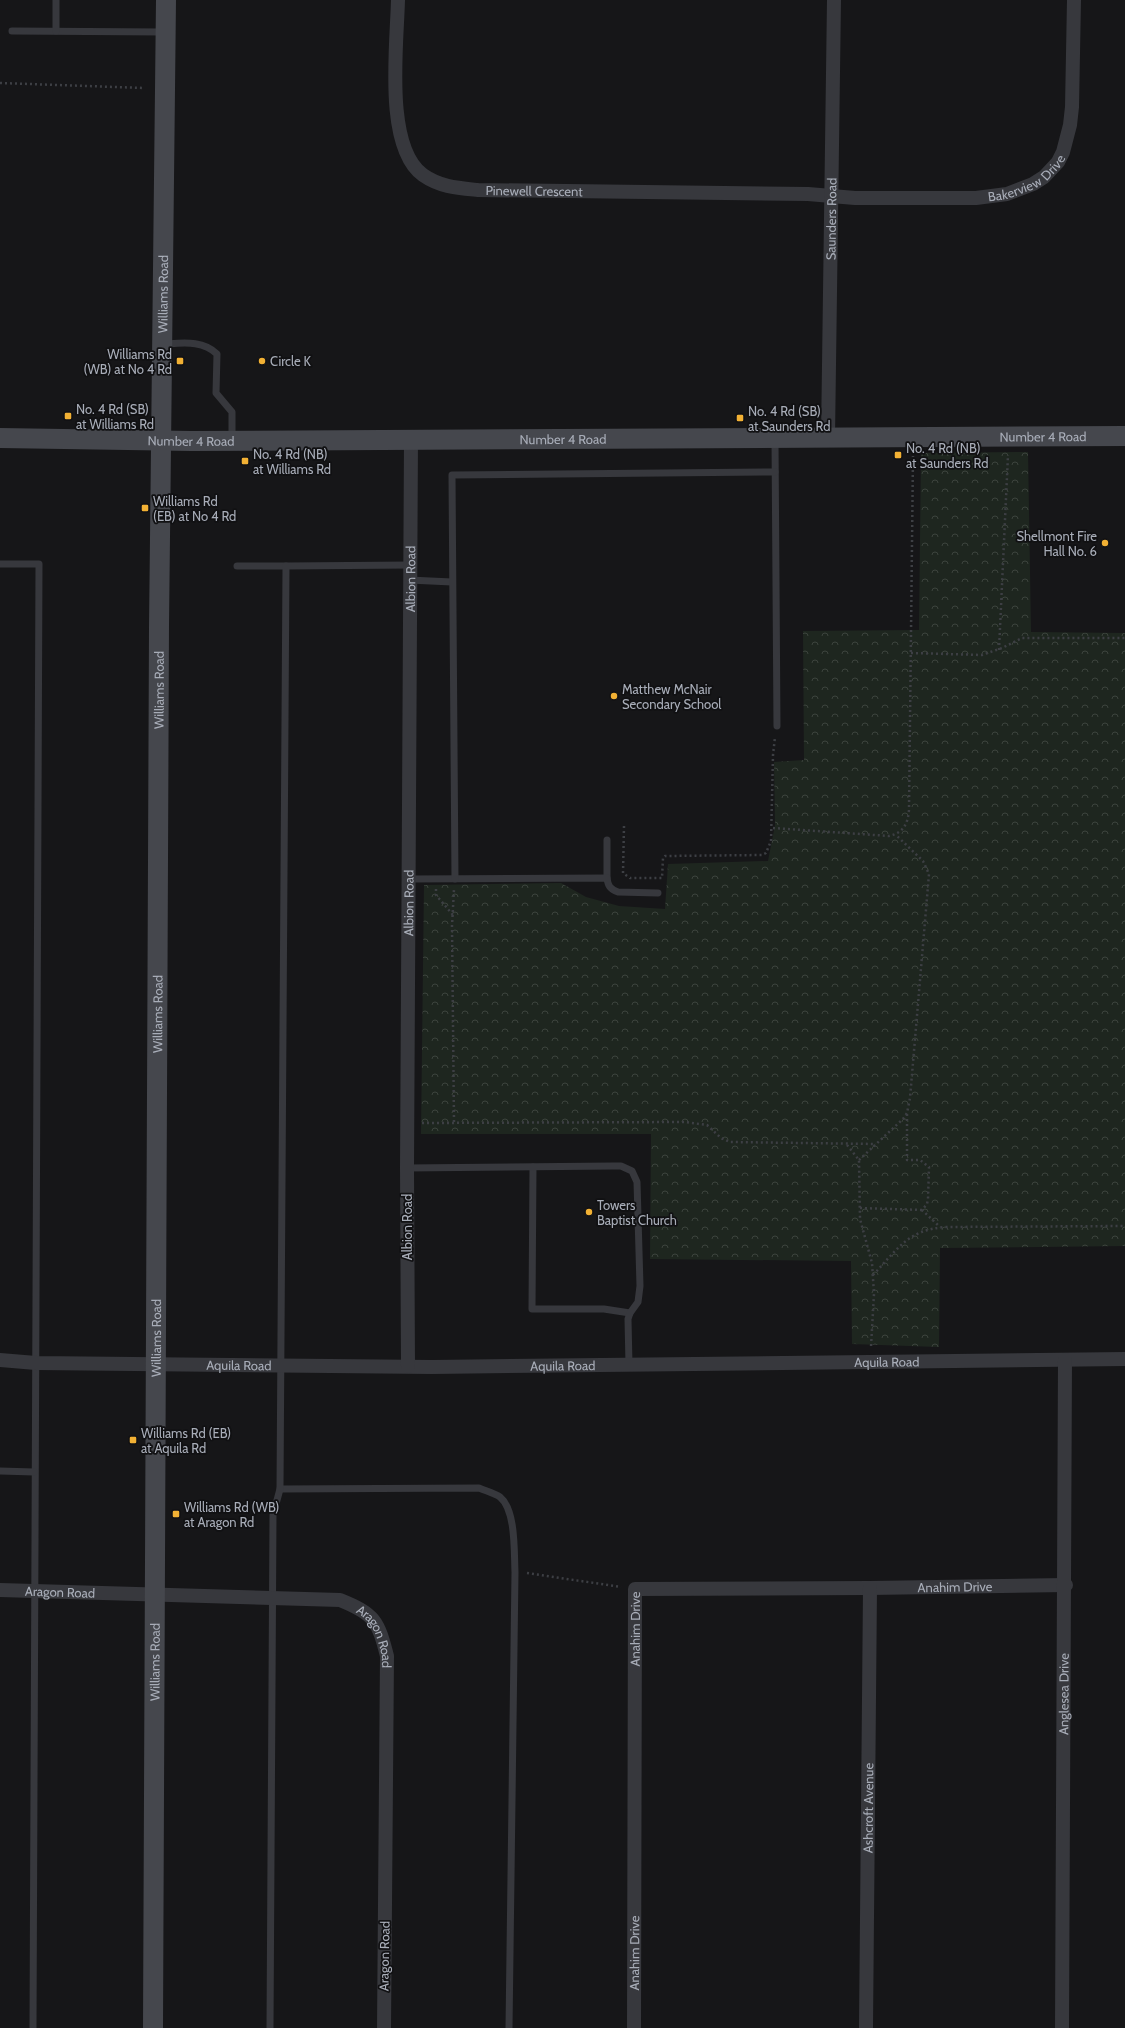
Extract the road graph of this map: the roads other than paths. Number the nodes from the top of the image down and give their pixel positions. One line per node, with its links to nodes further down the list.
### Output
1 (56, 0): 7 (lane)
2 (166, 0): 8 (street, Williams Road)
3 (398, 0): 9 (street, Pinewell Crescent)
4 (834, 0): 9 (street, Saunders Road)
5 (1074, 0): 9 (street, Bakerview Drive)
6 (12, 31): 7 (lane)
7 (56, 31): 8 (lane)
8 (166, 32): 10 (street, Williams Road)
9 (830, 196): 14 (street, Saunders Road)
10 (161, 344): 16 (street, Williams Road); 17 (lane)
11 (1125, 436): 14 (street, Number 4 Road)
12 (0, 438): 16 (street, Number 4 Road)
13 (774, 438): 14 (street, Number 4 Road); 15 (street, Number 4 Road); 18 (lane)
14 (828, 438)
15 (411, 439): 17 (street, Number 4 Road); 20 (street, Albion Road)
16 (161, 441): 17 (street, Number 4 Road); 38 (street, Williams Road)
17 (232, 441)
18 (774, 472): 24 (lane); 25 (lane)
19 (0, 564): 37 (lane)
20 (410, 564): 22 (lane); 23 (street, Albion Road)
21 (237, 566): 22 (lane)
22 (286, 566): 40 (lane)
23 (409, 580): 24 (lane); 29 (street, Albion Road)
24 (452, 582): 27 (lane)
25 (776, 726)
26 (608, 840): 28 (lane)
27 (455, 878): 28 (lane); 29 (lane)
28 (608, 878): 30 (lane)
29 (409, 879): 32 (street, Albion Road)
30 (658, 893)
31 (533, 1167): 32 (lane); 33 (lane); 33 (lane)
32 (407, 1168): 41 (street, Albion Road)
33 (630, 1313): 39 (lane)
34 (1125, 1359): 36 (street, Aquila Road)
35 (0, 1360): 37 (street, Aquila Road)
36 (1065, 1360): 39 (street, Aquila Road); 45 (street, Anglesea Drive)
37 (36, 1363): 38 (street, Aquila Road); 43 (lane)
38 (156, 1363): 40 (street, Aquila Road); 49 (street, Williams Road)
39 (629, 1365): 41 (street, Aquila Road)
40 (280, 1366): 41 (street, Aquila Road); 44 (lane)
41 (408, 1366)
42 (0, 1471): 43 (lane)
43 (34, 1472): 48 (lane)
44 (280, 1489): 50 (lane); 55 (lane)
45 (1066, 1585): 46 (street, Anahim Drive); 58 (street, Anglesea Drive)
46 (870, 1588): 56 (street, Anahim Drive); 57 (street, Ashcroft Avenue)
47 (0, 1590): 48 (street, Aragon Road)
48 (35, 1590): 49 (street, Aragon Road); 51 (lane)
49 (155, 1594): 50 (street, Aragon Road); 52 (street, Williams Road)
50 (272, 1598): 53 (lane); 54 (street, Aragon Road)
51 (33, 2028)
52 (153, 2028)
53 (270, 2028)
54 (384, 2028)
55 (509, 2028)
56 (634, 2028)
57 (866, 2028)
58 (1062, 2028)

